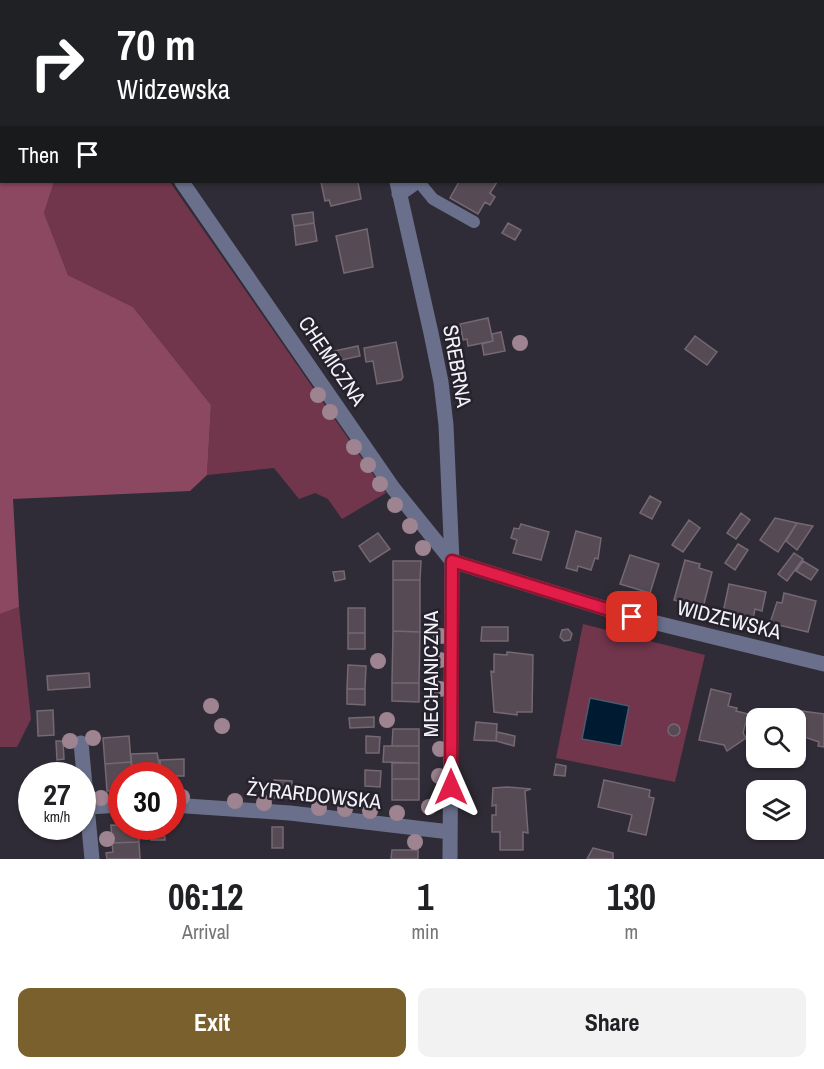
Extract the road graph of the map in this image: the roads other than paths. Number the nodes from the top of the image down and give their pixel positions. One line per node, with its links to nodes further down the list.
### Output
1 (183, 183): 6 (street, CHEMICZNA)
2 (414, 183): 4 (street)
3 (418, 183): 5 (lane)
4 (398, 188): 6 (street, SREBRNA)
5 (474, 222)
6 (452, 561): 7 (street, WIDZEWSKA); 11 (street, MECHANICZNA)
7 (824, 664)
8 (81, 743): 9 (street)
9 (83, 762)
10 (186, 806): 11 (street, ŻYRARDOWSKA)
11 (450, 832): 14 (street, MECHANICZNA)
12 (90, 840): 13 (street)
13 (92, 859)
14 (450, 859)

